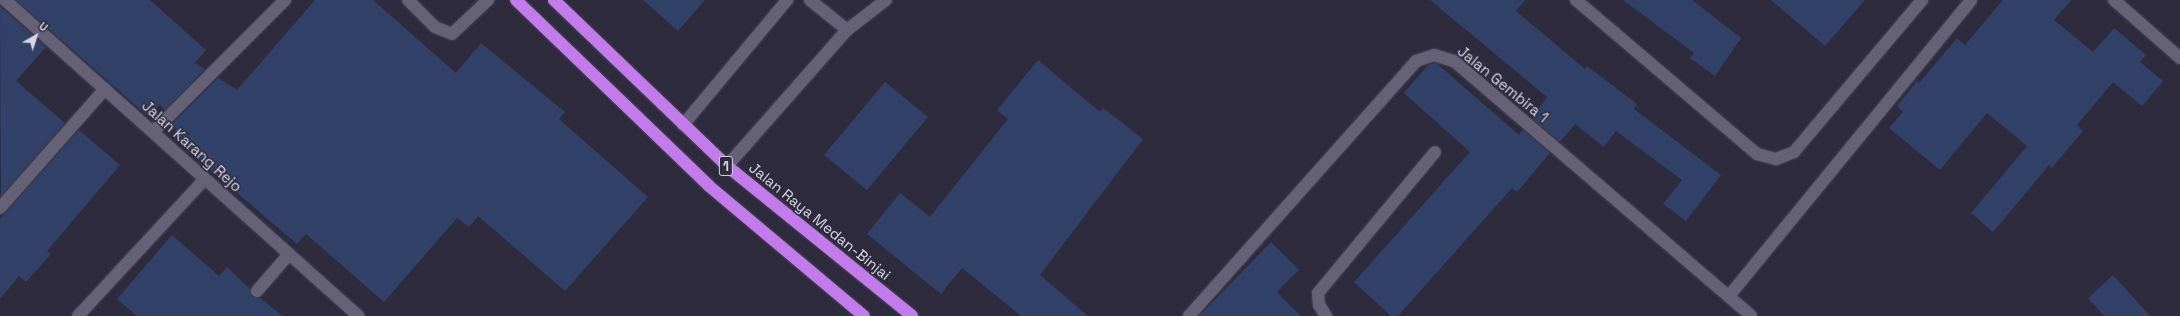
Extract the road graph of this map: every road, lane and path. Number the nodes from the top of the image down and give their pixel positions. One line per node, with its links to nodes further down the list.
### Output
1 (5, 0): 16 (street, Jalan Karang Rejo)
2 (285, 0): 18 (street)
3 (408, 0): 4 (street)
4 (488, 0)
5 (516, 0): 28 (highway, 1)
6 (554, 0): 17 (highway, Jalan Raya Medan-Binjai / 1)
7 (787, 0): 17 (street)
8 (810, 0): 14 (street)
9 (886, 0): 14 (street)
10 (1576, 0): 13 (street)
11 (1971, 0): 25 (street)
12 (2114, 0): 15 (street)
13 (1918, 1)
14 (846, 30): 20 (street)
15 (2180, 58)
16 (105, 89): 18 (street, Jalan Karang Rejo); 22 (street)
17 (683, 125): 20 (highway, Jalan Raya Medan-Binjai / 1)
18 (153, 132): 21 (street, Jalan Karang Rejo)
19 (1435, 152): 31 (street)
20 (727, 166): 29 (highway, Jalan Raya Medan-Binjai / 1)
21 (205, 179): 23 (street, Jalan Karang Rejo); 26 (street)
22 (0, 208)
23 (289, 254): 24 (street); 27 (street, Jalan Karang Rejo)
24 (257, 291)
25 (1729, 296): 30 (street, Jalan Gembira 1); 32 (street, Jalan Gembira 1)
26 (78, 316)
27 (358, 316)
28 (864, 316)
29 (912, 316)
30 (1189, 316)
31 (1326, 316)
32 (1751, 316)

